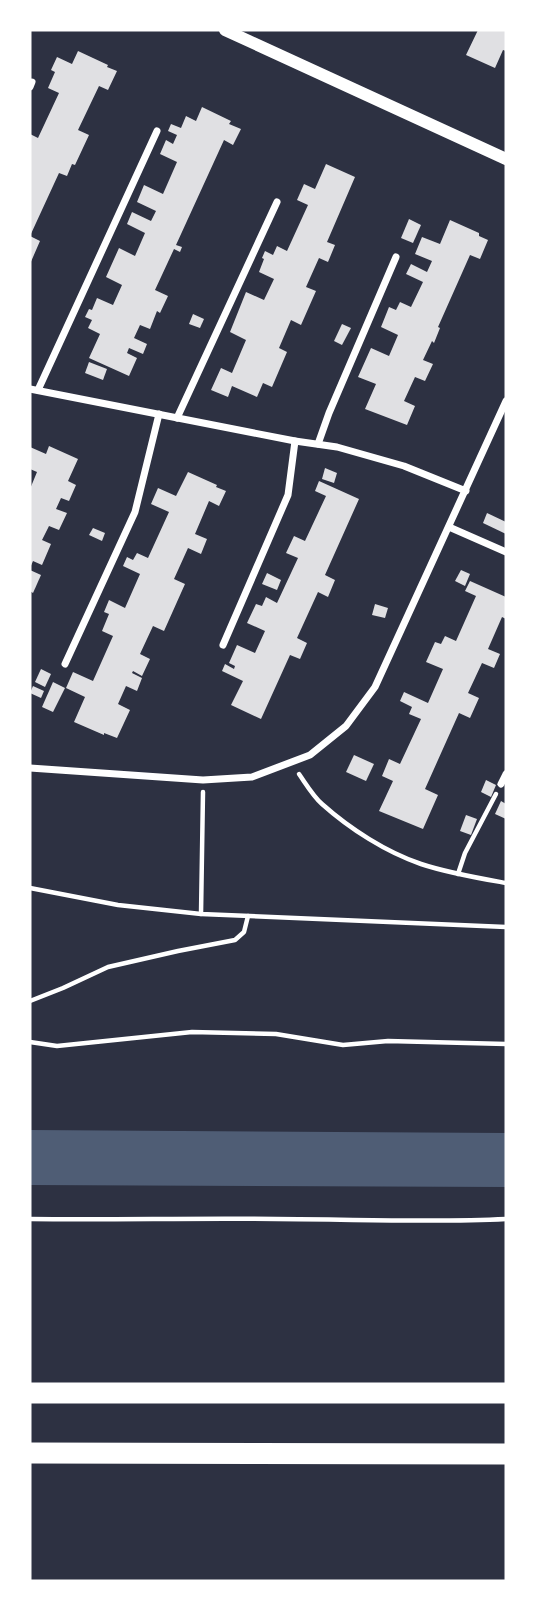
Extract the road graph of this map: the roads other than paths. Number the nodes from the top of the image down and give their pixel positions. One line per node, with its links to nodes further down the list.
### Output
1 (231, 31): 3 (street)
2 (158, 131): 6 (street)
3 (506, 159)
4 (276, 202): 9 (street)
5 (396, 257): 11 (street)
6 (34, 389): 8 (street)
7 (506, 401): 12 (street)
8 (159, 414): 9 (street); 16 (street)
9 (177, 418): 10 (street)
10 (295, 441): 11 (street); 15 (street)
11 (318, 444): 12 (street)
12 (466, 491): 13 (street)
13 (449, 527): 14 (street); 17 (street)
14 (506, 552)
15 (223, 645)
16 (65, 664)
17 (30, 768)
18 (506, 774): 19 (street)
19 (501, 784)
20 (30, 1393): 21 (highway)
21 (506, 1393)
22 (30, 1453): 23 (highway)
23 (506, 1454)

